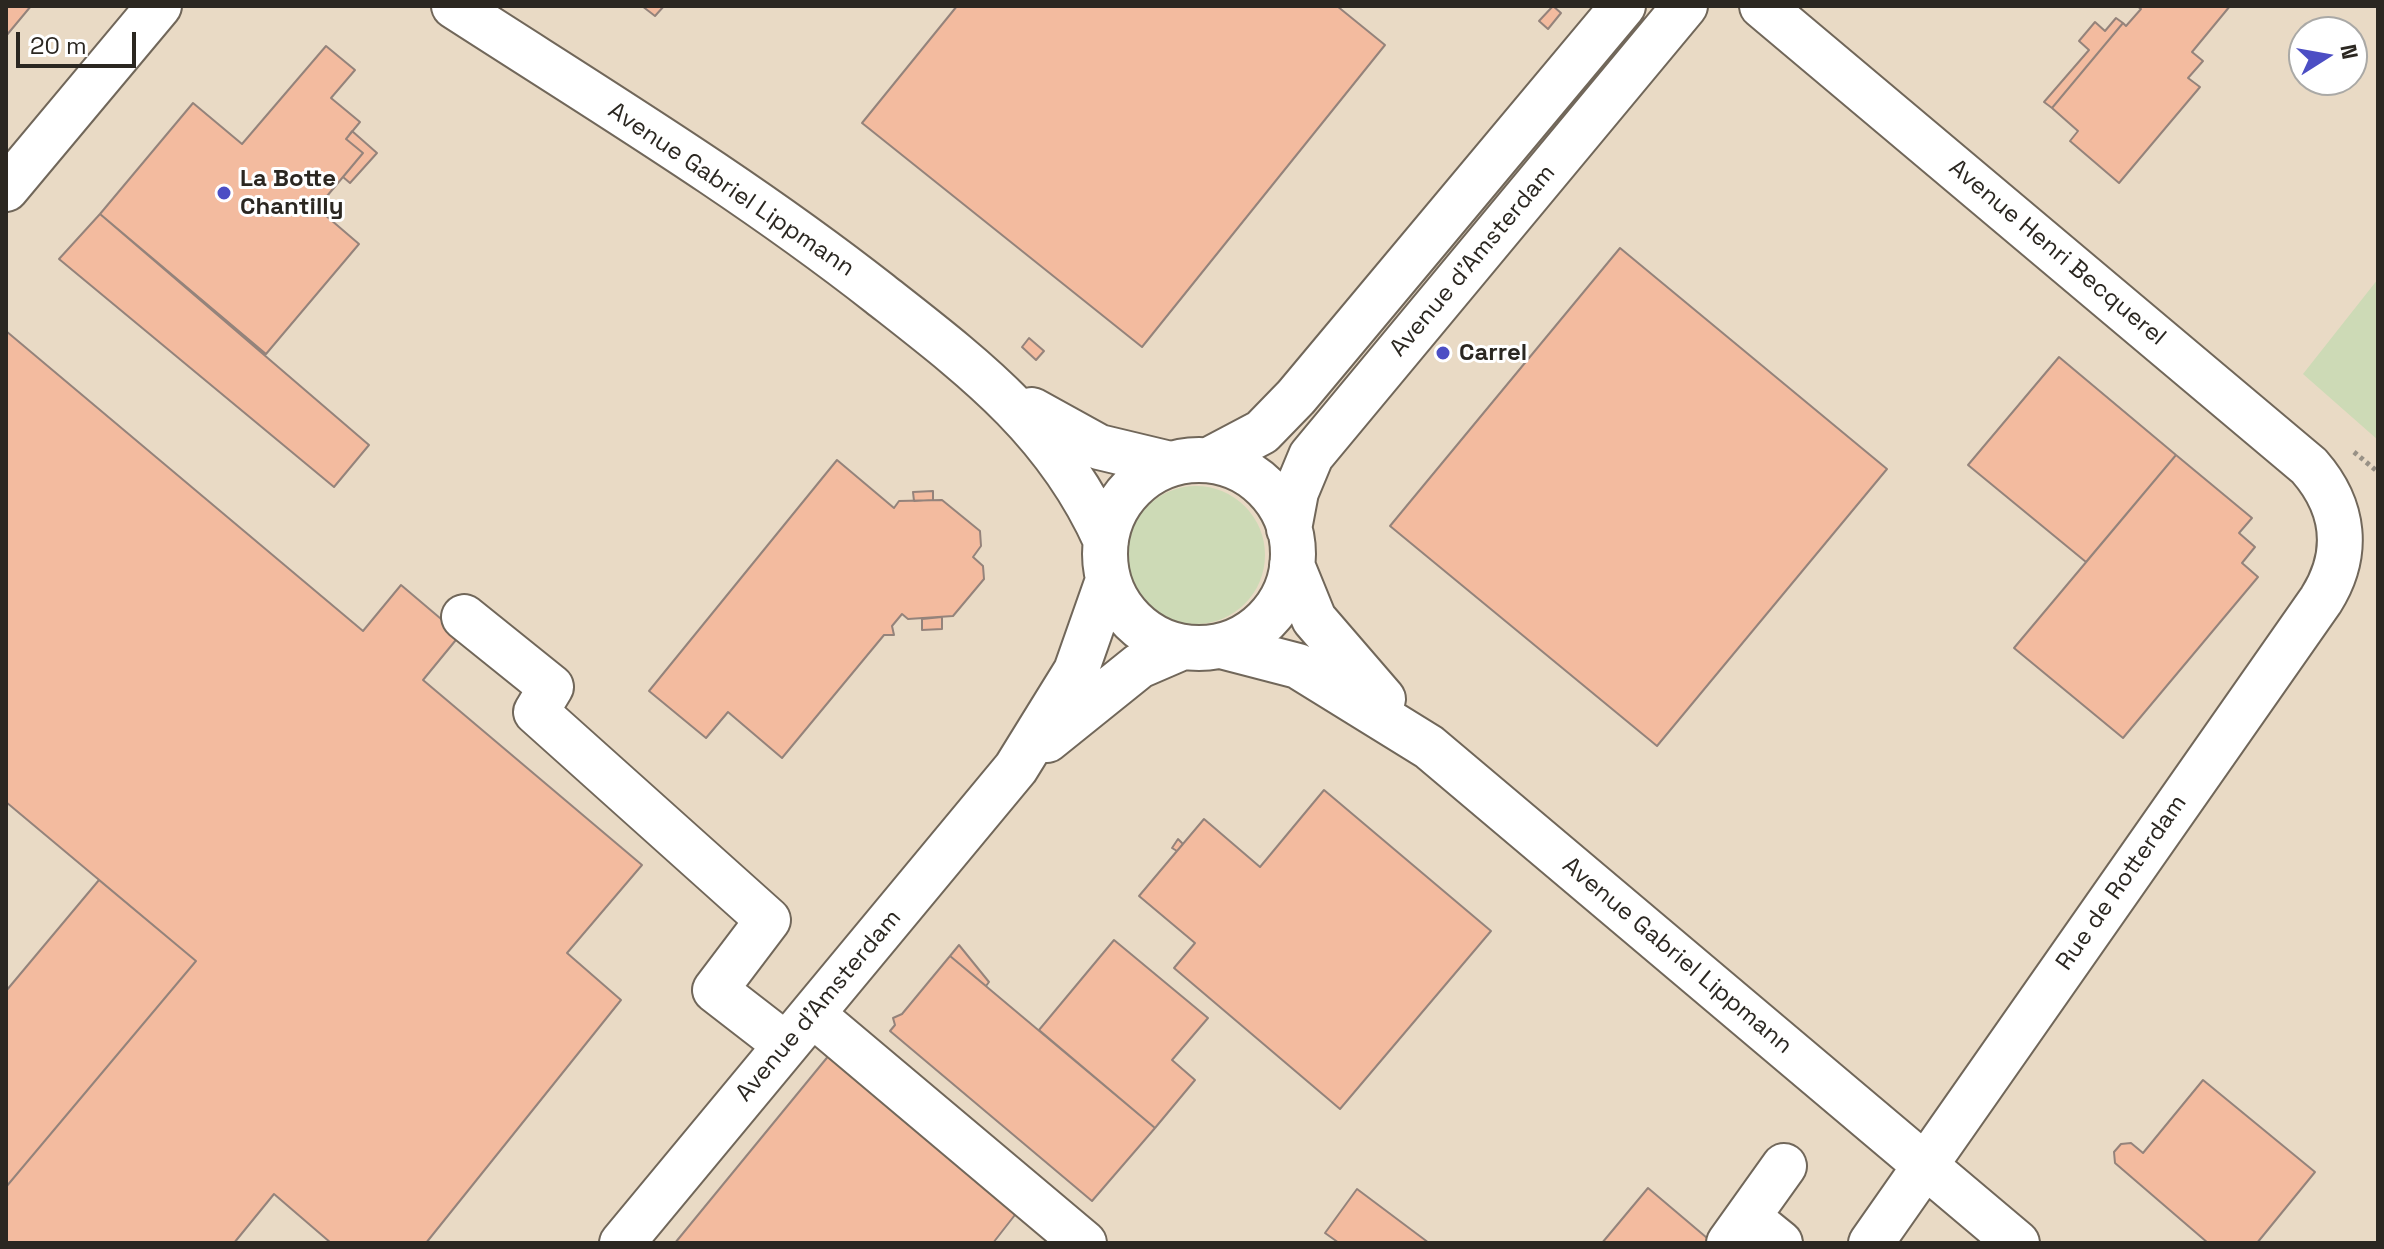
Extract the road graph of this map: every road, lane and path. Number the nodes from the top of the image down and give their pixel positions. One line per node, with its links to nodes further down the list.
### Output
1 (159, 6): 6 (street)
2 (454, 6): 7 (street, Avenue Gabriel Lippmann)
3 (1623, 6): 8 (street, Avenue d'Amsterdam)
4 (1685, 6): 10 (street, Avenue d'Amsterdam)
5 (1762, 6): 9 (street, Avenue Henri Becquerel)
6 (6, 189)
7 (998, 390): 8 (street, Avenue Gabriel Lippmann); 11 (street, Avenue Gabriel Lippmann)
8 (1189, 462): 10 (street); 11 (street)
9 (2337, 512): 17 (street, Rue de Rotterdam)
10 (1291, 547): 13 (street); 14 (street, Avenue Gabriel Lippmann)
11 (1107, 561): 13 (street); 15 (street, Avenue d'Amsterdam)
12 (464, 617): 16 (street)
13 (1202, 646): 14 (street, Avenue Gabriel Lippmann); 15 (street, Avenue d'Amsterdam)
14 (1429, 747): 17 (street, Avenue Gabriel Lippmann)
15 (1016, 768): 16 (street, Avenue d'Amsterdam)
16 (799, 1030): 20 (street, Avenue d'Amsterdam); 21 (street)
17 (1926, 1165): 22 (street, Rue de Rotterdam); 23 (street, Avenue Gabriel Lippmann)
18 (1784, 1166): 19 (street)
19 (1752, 1234)
20 (622, 1243)
21 (1084, 1243)
22 (1871, 1243)
23 (2017, 1243)

